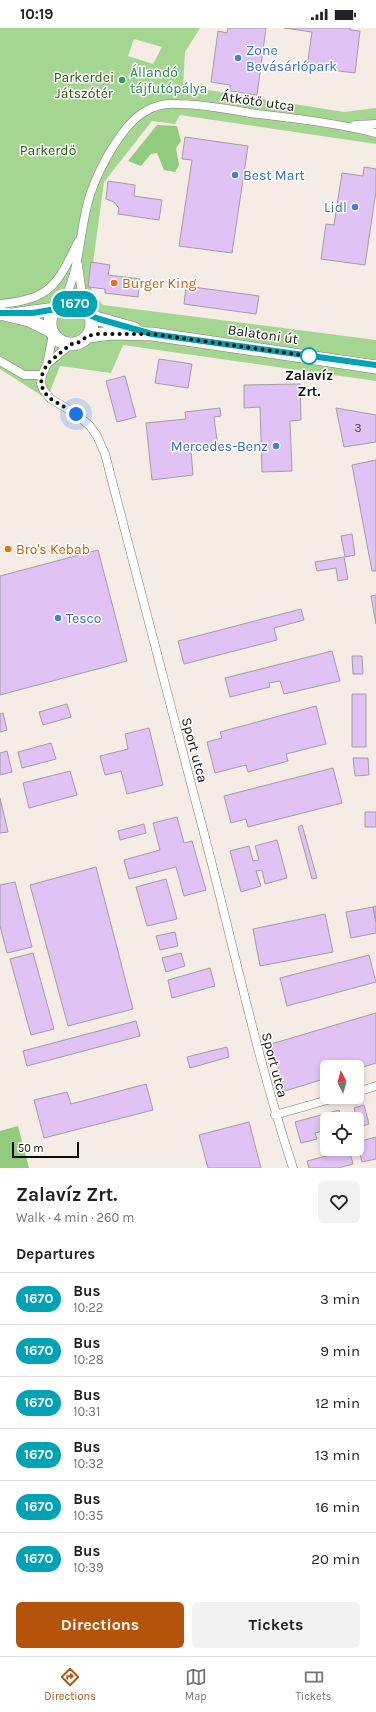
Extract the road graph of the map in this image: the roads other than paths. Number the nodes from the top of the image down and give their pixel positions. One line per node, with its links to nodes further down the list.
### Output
1 (376, 124): 2 (street, Átkötő utca)
2 (344, 125): 3 (street, Átkötő utca); 4 (street, Átkötő utca)
3 (376, 133)
4 (81, 236): 5 (street); 7 (street)
5 (78, 260): 6 (street); 8 (street)
6 (58, 307): 7 (main road, Balatoni út); 8 (main road, Balatoni út); 9 (main road)
7 (2, 310): 9 (main road)
8 (87, 311): 10 (main road, Balatoni út); 11 (main road)
9 (52, 333): 12 (main road); 14 (street)
10 (152, 334): 11 (main road, Balatoni út); 15 (main road, Balatoni út)
11 (88, 336): 12 (main road, Balatoni út)
12 (71, 344): 14 (street)
13 (0, 361): 16 (street)
14 (47, 364): 16 (street)
15 (374, 366)
16 (42, 375): 20 (street, Sport utca)
17 (376, 1086): 18 (street)
18 (364, 1090)
19 (320, 1102): 20 (street)
20 (275, 1115): 21 (street, Sport utca)
21 (293, 1168)

